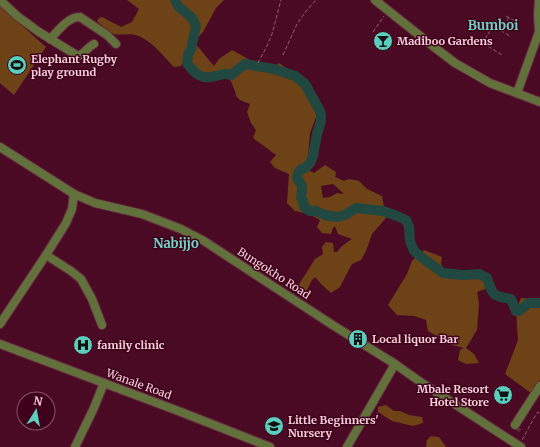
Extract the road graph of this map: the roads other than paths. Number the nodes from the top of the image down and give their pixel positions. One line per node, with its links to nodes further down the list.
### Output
1 (0, 0): 4 (street)
2 (375, 0): 7 (street)
3 (539, 0): 7 (street)
4 (50, 39): 5 (street); 6 (street)
5 (94, 44)
6 (116, 44)
7 (517, 93): 8 (street)
8 (540, 102)
9 (0, 147): 10 (street, Bungokho Road)
10 (74, 194): 11 (street); 15 (street, Bungokho Road)
11 (46, 255): 12 (street); 13 (street)
12 (0, 324)
13 (102, 324)
14 (0, 344): 16 (street, Wanale Road)
15 (395, 364): 20 (street, Bungokho Road); 24 (street)
16 (104, 383): 22 (street); 23 (street, Wanale Road)
17 (540, 386): 19 (street)
18 (540, 395): 19 (street)
19 (515, 428): 20 (street)
20 (507, 438): 21 (street, Bungokho Road)
21 (520, 446)
22 (75, 447)
23 (270, 447)
24 (347, 447)

